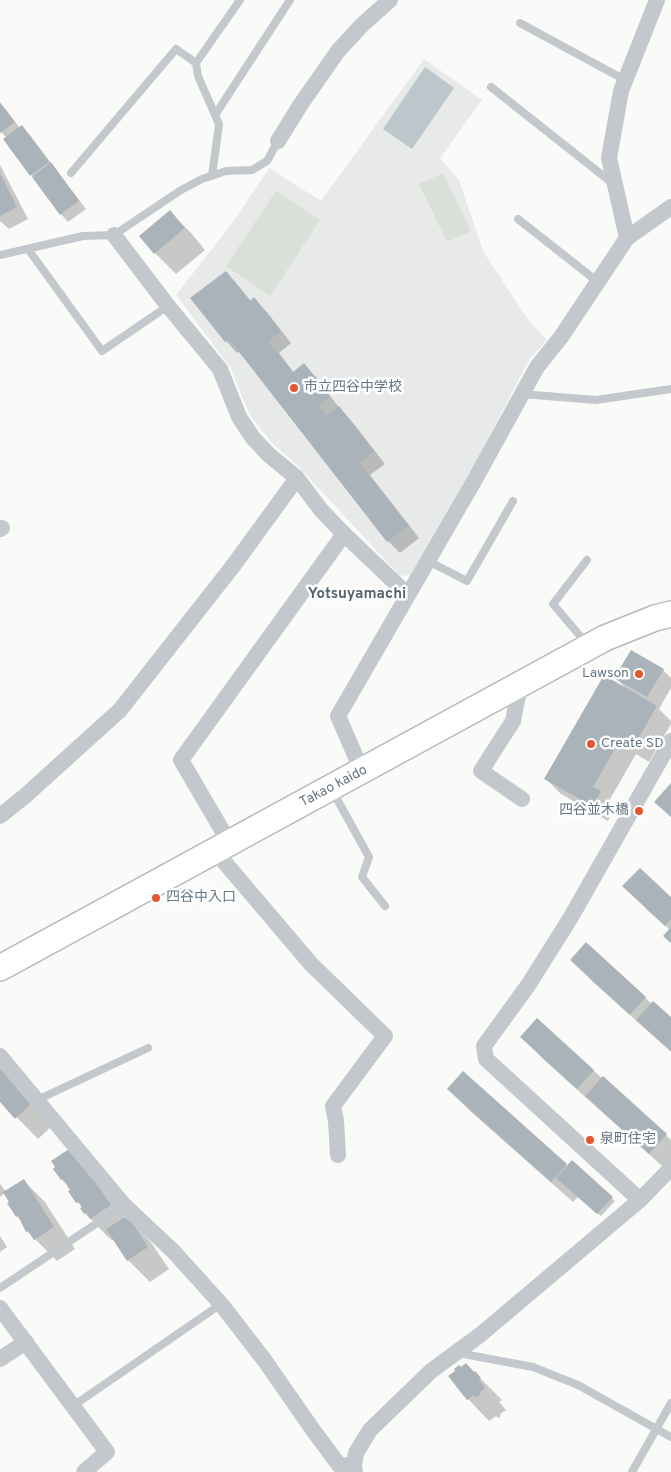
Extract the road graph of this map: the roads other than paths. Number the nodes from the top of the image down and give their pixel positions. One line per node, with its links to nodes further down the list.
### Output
1 (240, 0): 6 (lane)
2 (290, 0): 9 (lane)
3 (390, 0): 10 (street)
4 (657, 0): 7 (street)
5 (520, 23): 7 (lane)
6 (196, 63): 9 (lane); 11 (lane)
7 (625, 80): 13 (street)
8 (491, 87): 13 (lane)
9 (215, 115): 12 (lane)
10 (278, 141): 12 (lane)
11 (71, 173)
12 (212, 176): 16 (lane)
13 (615, 185): 17 (street)
14 (671, 207): 17 (street)
15 (518, 219): 20 (lane)
16 (114, 235): 18 (lane); 21 (street)
17 (627, 238): 20 (street)
18 (28, 248): 19 (lane); 21 (lane)
19 (0, 255)
20 (598, 282): 23 (street)
21 (168, 306): 24 (street)
22 (671, 389): 23 (lane)
23 (522, 394): 28 (street)
24 (297, 478): 26 (street); 37 (street)
25 (513, 501): 28 (lane)
26 (344, 534): 29 (street); 38 (street)
27 (587, 560): 31 (lane)
28 (428, 561): 29 (street)
29 (408, 595): 34 (street)
30 (671, 614): 31 (main road, Takao kaido)
31 (589, 647): 32 (main road, Takao kaido)
32 (520, 685): 34 (main road, Takao kaido); 36 (street)
33 (671, 741): 46 (street)
34 (362, 771): 35 (main road, Takao kaido)
35 (331, 788): 38 (main road, Takao kaido); 39 (lane)
36 (522, 799)
37 (0, 816)
38 (222, 846): 40 (main road, Takao kaido); 44 (street)
39 (385, 906)
40 (0, 968)
41 (148, 1048): 43 (lane)
42 (0, 1056): 43 (street)
43 (37, 1100): 47 (street)
44 (338, 1155)
45 (671, 1168): 46 (street)
46 (640, 1200): 52 (street)
47 (124, 1205): 48 (lane); 49 (street)
48 (0, 1288)
49 (221, 1304): 55 (lane); 58 (street)
50 (0, 1308): 51 (street)
51 (26, 1342): 53 (street); 55 (street)
52 (456, 1353): 56 (lane); 58 (street)
53 (0, 1359)
54 (671, 1403): 56 (lane)
55 (73, 1406): 59 (street)
56 (656, 1429): 57 (lane); 60 (lane)
57 (671, 1437)
58 (345, 1469)
59 (84, 1472)
60 (632, 1472)

